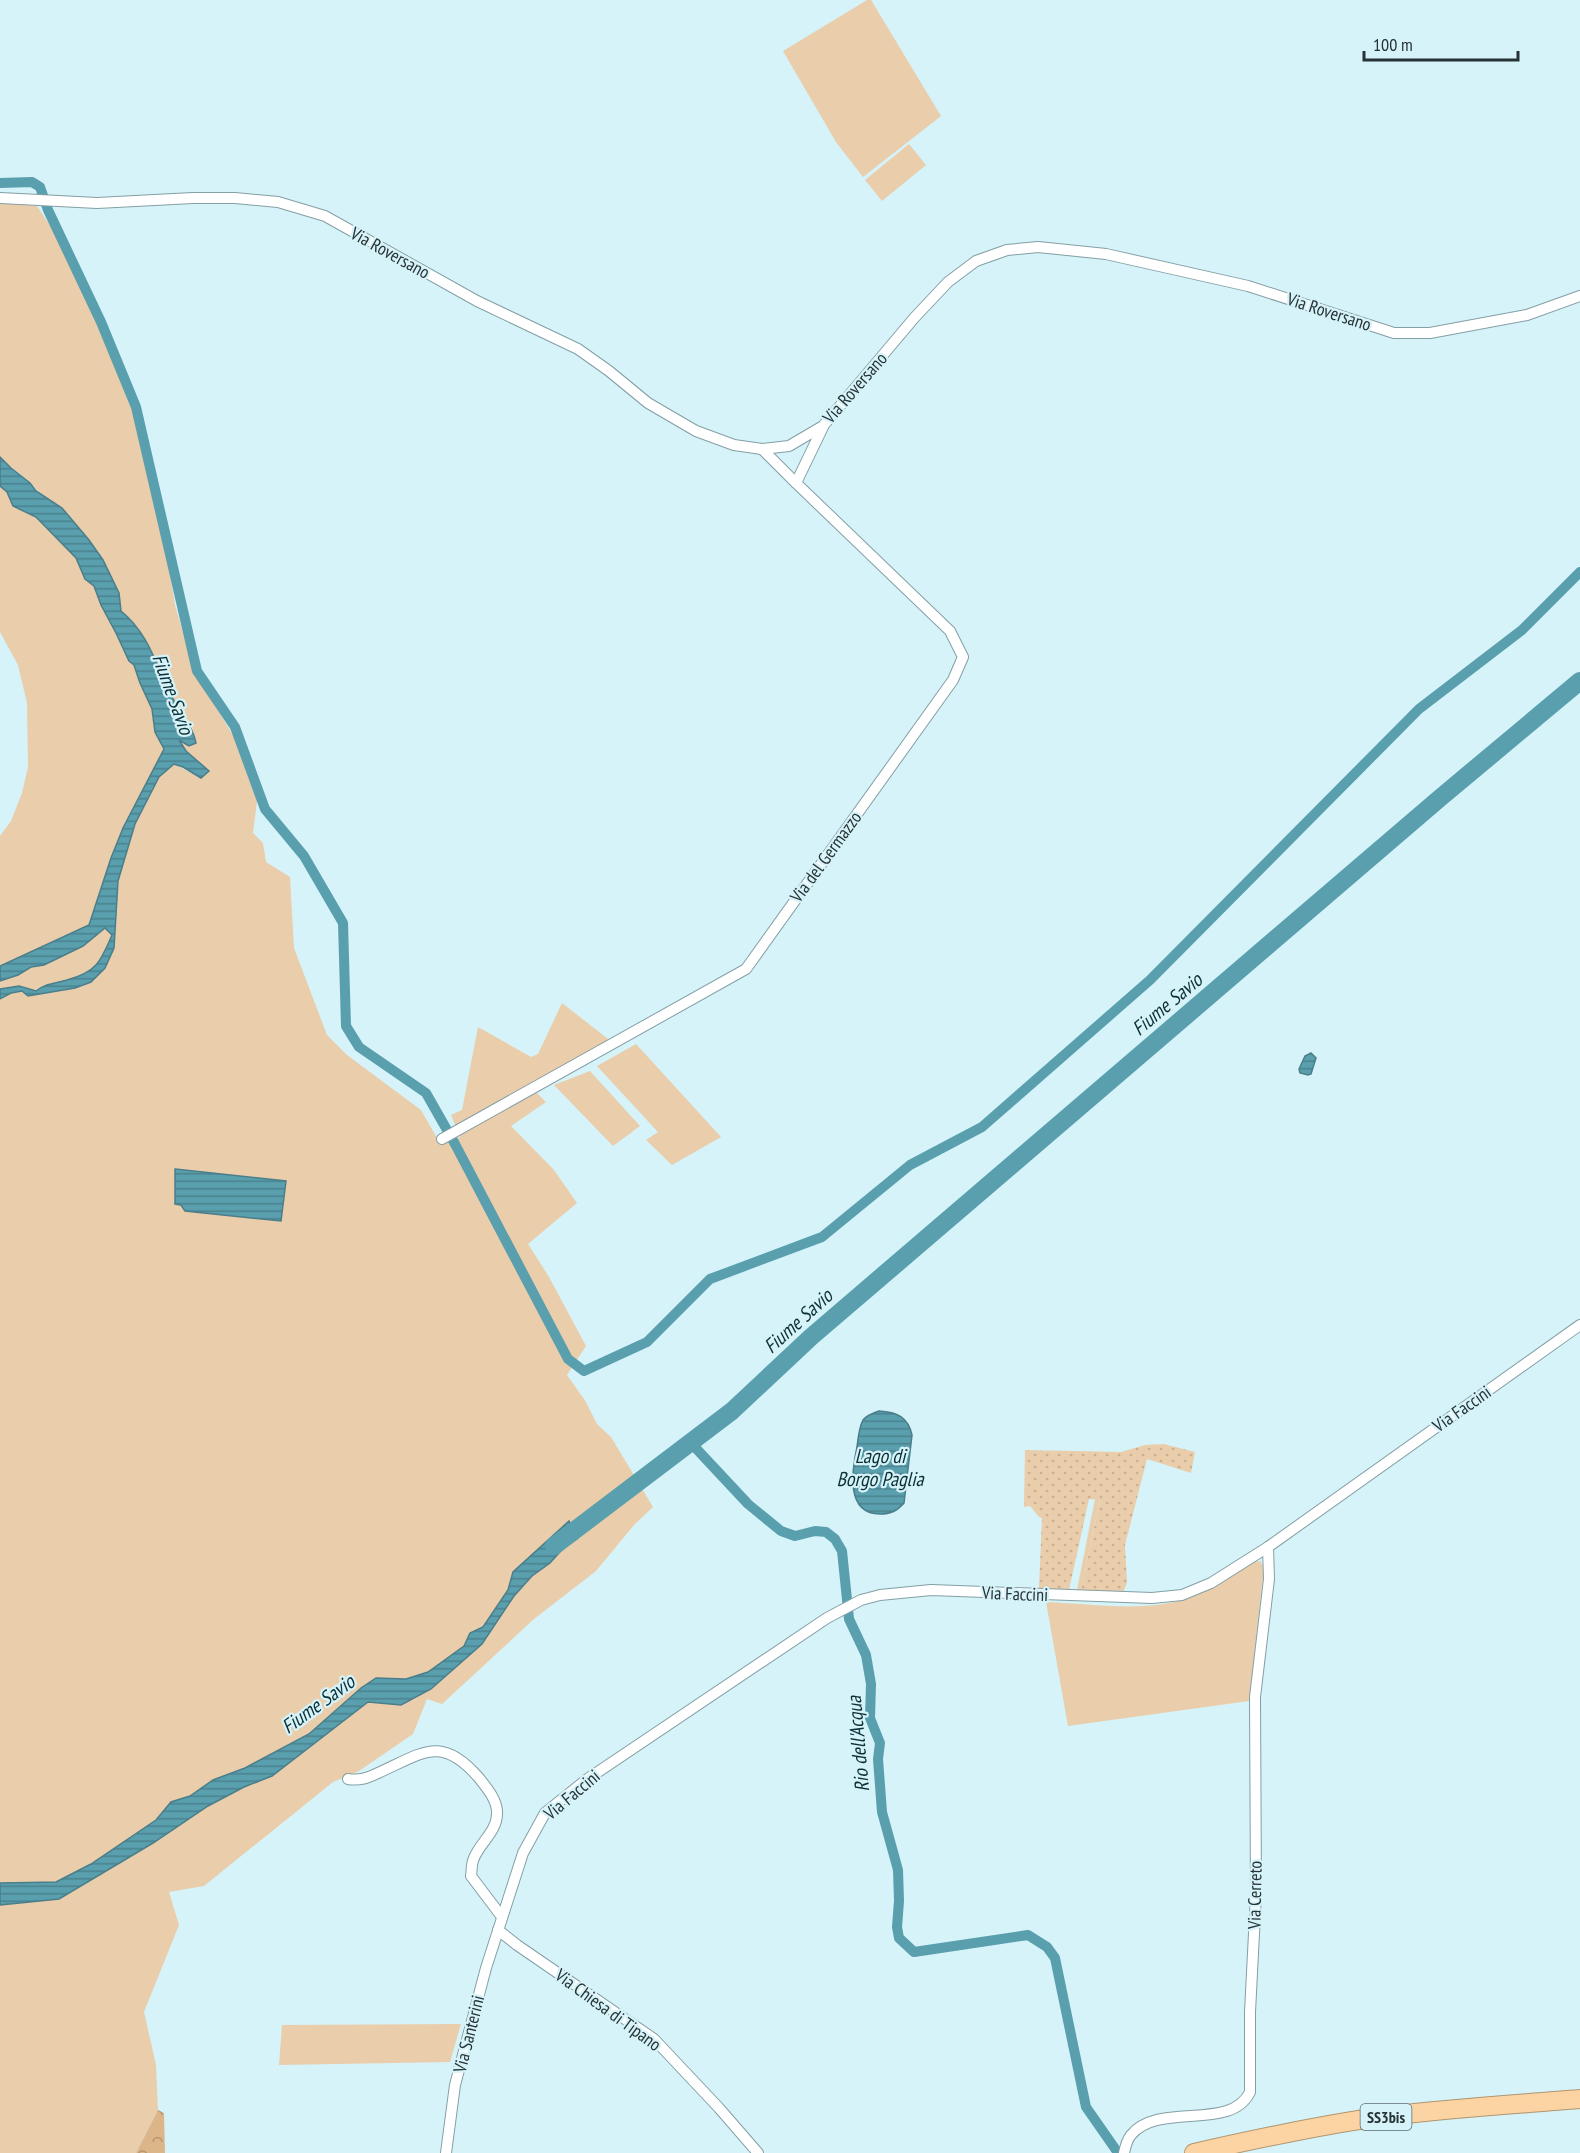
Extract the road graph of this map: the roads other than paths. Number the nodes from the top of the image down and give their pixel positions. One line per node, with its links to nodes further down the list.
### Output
1 (0, 198): 4 (street, Via Roversano)
2 (1580, 296): 3 (street, Via Roversano)
3 (823, 426): 4 (street, Via Roversano); 5 (street)
4 (762, 449): 5 (street, Via del Germazzo)
5 (796, 483): 6 (street, Via del Germazzo)
6 (442, 1139)
7 (1580, 1325): 8 (street, Via Faccini)
8 (1268, 1547): 10 (street, Via Faccini); 16 (street, Via Cerreto)
9 (348, 1779): 10 (street)
10 (502, 1917): 11 (street, Via Santerini)
11 (498, 1930): 14 (street, Via Santerini); 15 (street, Via Chiesa di Tipano)
12 (1580, 2099): 17 (highway, SS3bis)
13 (1580, 2110): 18 (highway, SS3bis)
14 (446, 2153)
15 (758, 2153)
16 (1124, 2153)
17 (1194, 2153)
18 (1249, 2153)

